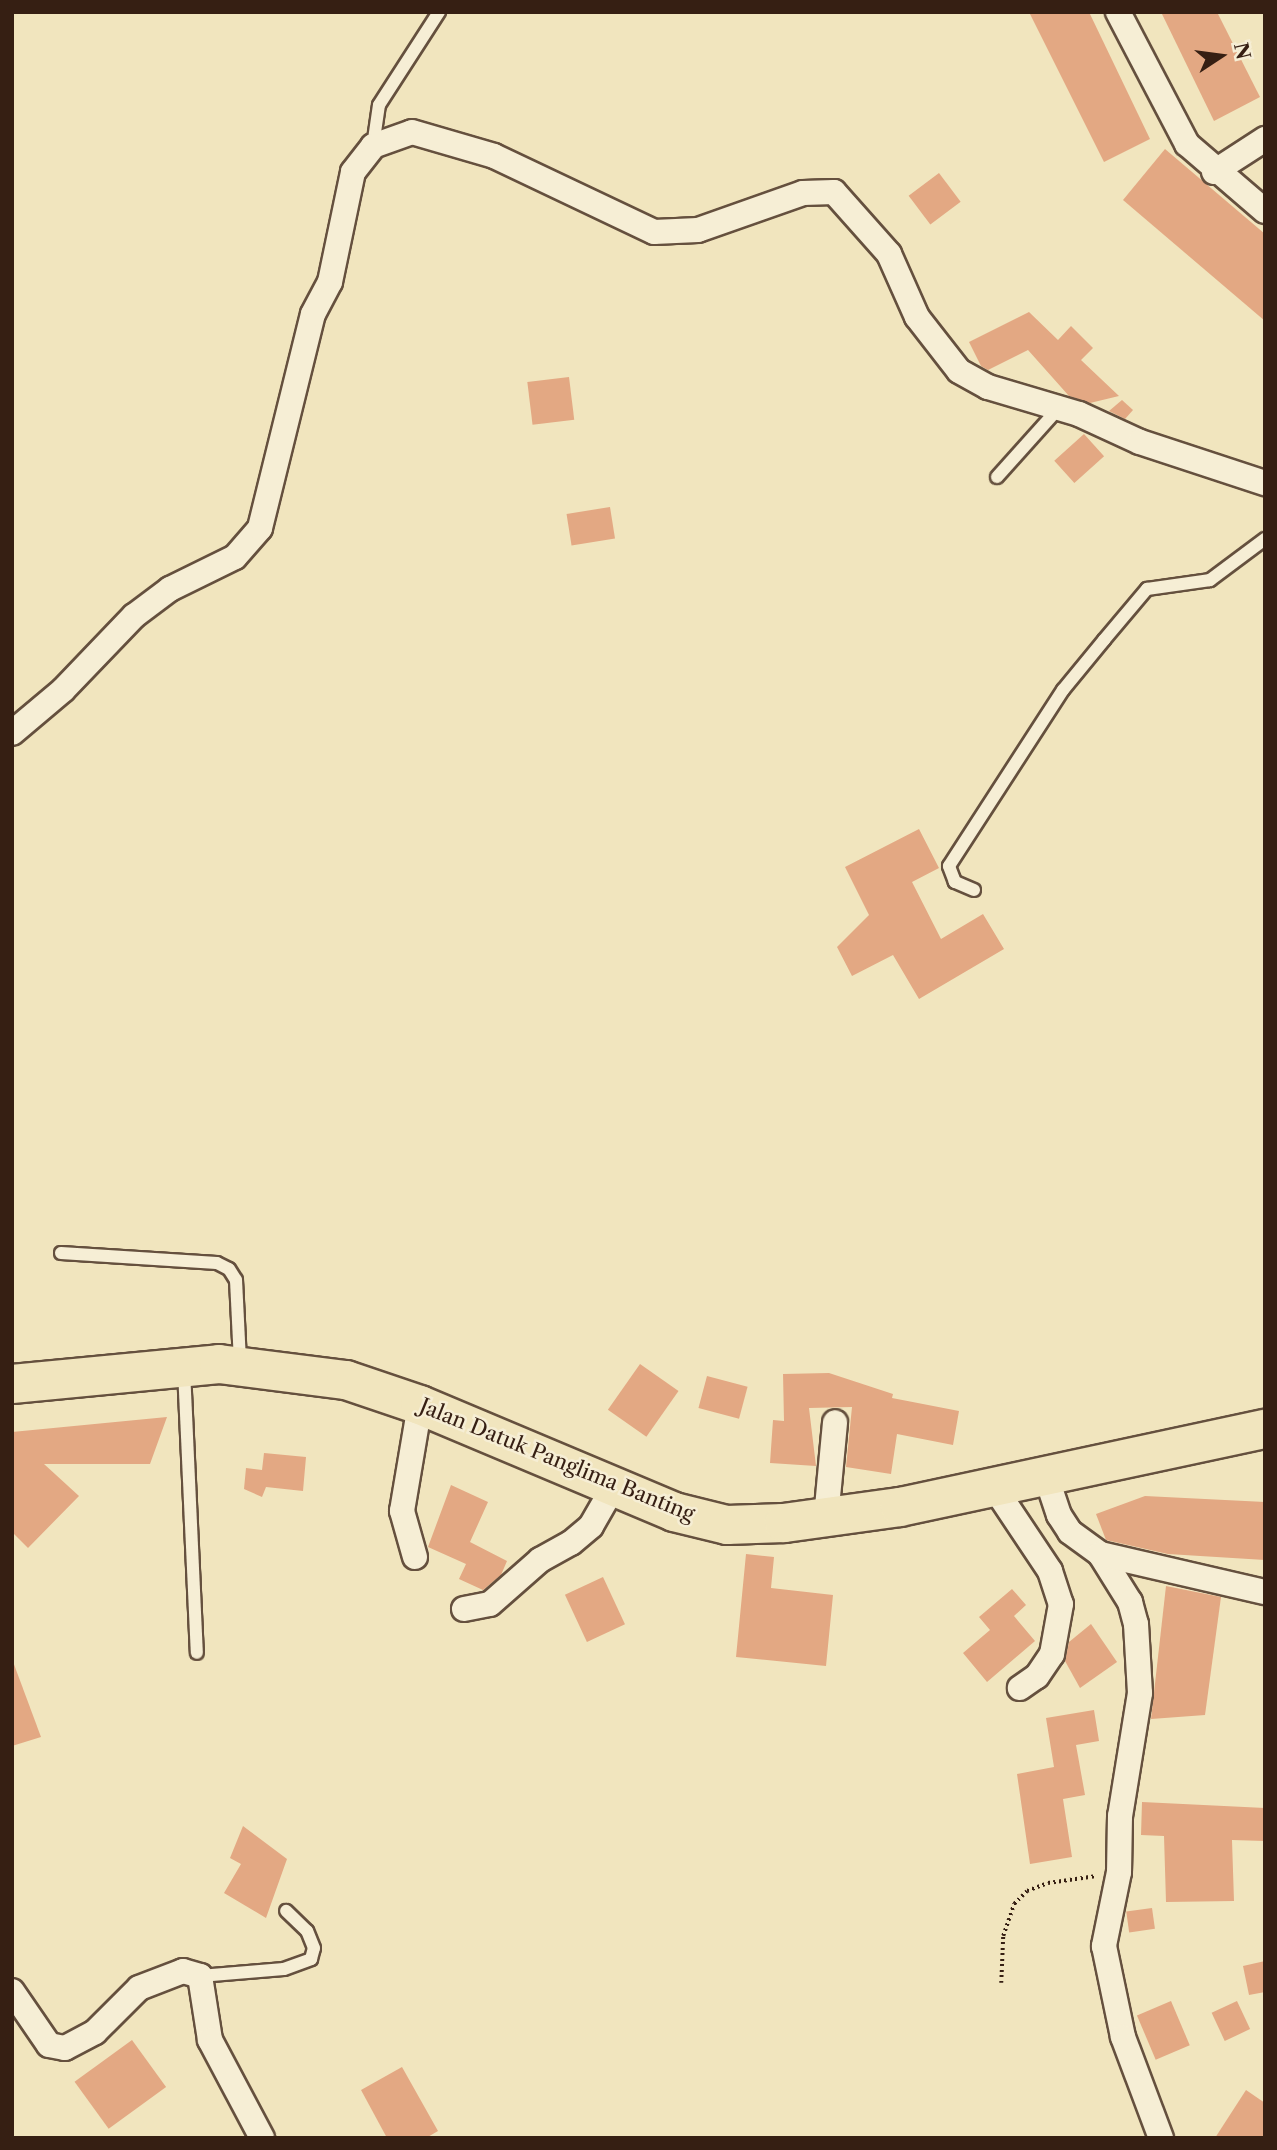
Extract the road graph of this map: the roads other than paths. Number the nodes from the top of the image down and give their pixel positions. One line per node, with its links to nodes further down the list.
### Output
1 (439, 12): 4 (lane)
2 (1118, 12): 5 (street)
3 (1265, 139): 5 (street)
4 (373, 146): 7 (street); 11 (street)
5 (1214, 172): 6 (street)
6 (1265, 211)
7 (1058, 410): 8 (lane); 9 (street)
8 (997, 477)
9 (1265, 483)
10 (1265, 539): 12 (lane)
11 (12, 733)
12 (974, 890)
13 (61, 1253): 15 (lane)
14 (184, 1366): 15 (main road, Jalan Datuk Panglima Banting); 16 (main road, Jalan Datuk Panglima Banting); 28 (lane)
15 (240, 1366): 17 (main road, Jalan Datuk Panglima Banting)
16 (12, 1384)
17 (420, 1405): 21 (main road, Jalan Datuk Panglima Banting); 25 (street)
18 (835, 1422): 23 (street)
19 (1265, 1429): 20 (main road, Jalan Datuk Panglima Banting)
20 (1046, 1476): 22 (main road, Jalan Datuk Panglima Banting); 24 (street)
21 (614, 1486): 23 (main road, Jalan Datuk Panglima Banting); 27 (street)
22 (994, 1487): 23 (main road, Jalan Datuk Panglima Banting); 29 (street)
23 (826, 1518)
24 (1100, 1554): 26 (street); 34 (street)
25 (415, 1557)
26 (1265, 1592)
27 (464, 1609)
28 (197, 1653)
29 (1020, 1688)
30 (286, 1911): 31 (lane)
31 (200, 1976): 32 (street); 33 (street)
32 (12, 1991)
33 (262, 2138)
34 (1161, 2138)

